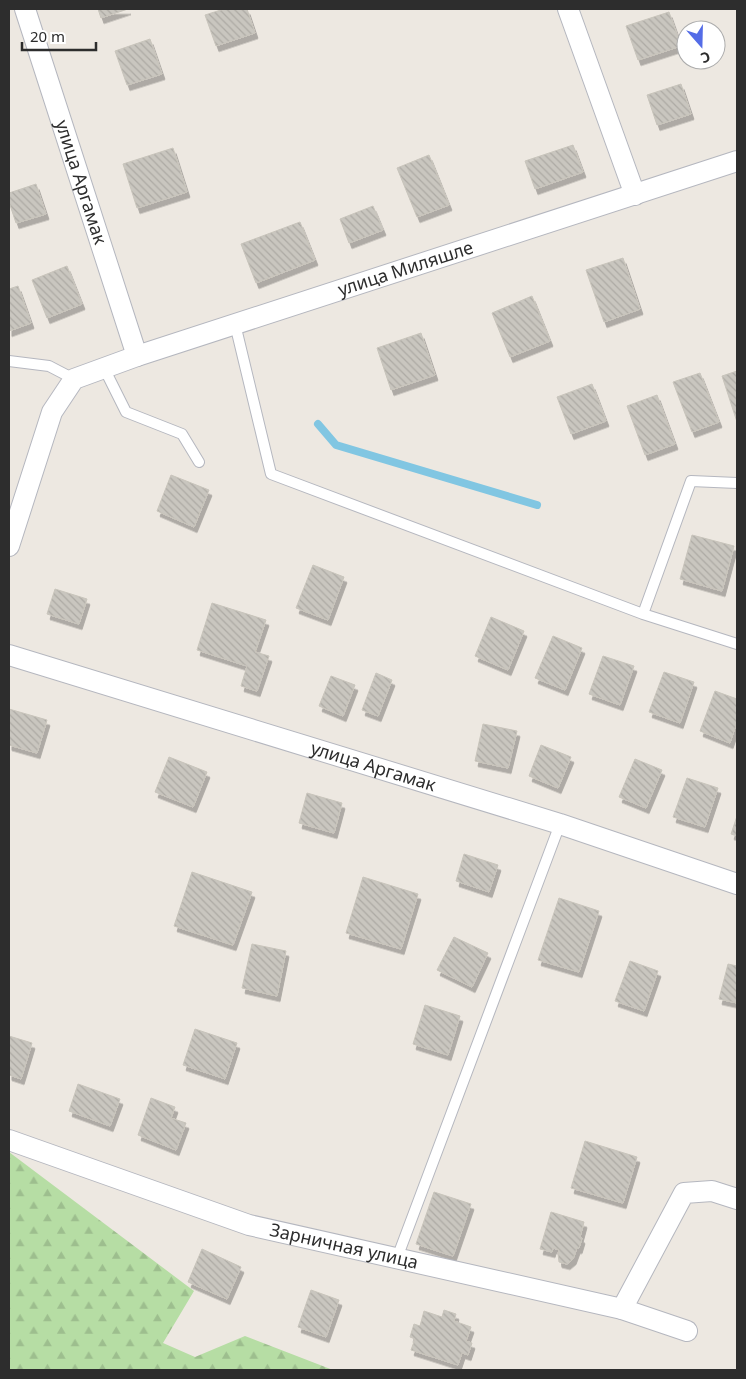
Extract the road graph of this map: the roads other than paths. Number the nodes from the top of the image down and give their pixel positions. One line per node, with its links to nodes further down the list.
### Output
1 (25, 9): 6 (street, улица Аргамак)
2 (568, 9): 4 (street)
3 (737, 162): 4 (street, улица Миляшле)
4 (635, 195): 5 (street, улица Миляшле)
5 (234, 324): 6 (street, улица Миляшле); 13 (lane)
6 (138, 356): 8 (street, улица Миляшле)
7 (9, 361): 9 (lane)
8 (104, 368): 9 (street, улица Миляшле); 10 (lane)
9 (74, 379): 12 (street)
10 (199, 462)
11 (737, 483): 13 (lane)
12 (9, 546)
13 (643, 614): 14 (lane)
14 (737, 644)
15 (9, 656): 16 (street, улица Аргамак)
16 (560, 824): 17 (street, улица Аргамак); 20 (lane)
17 (737, 884)
18 (9, 1140): 20 (street, Зарничная улица)
19 (737, 1199): 21 (street)
20 (397, 1258): 21 (street, Зарничная улица)
21 (622, 1309): 22 (street, Зарничная улица)
22 (687, 1331)

